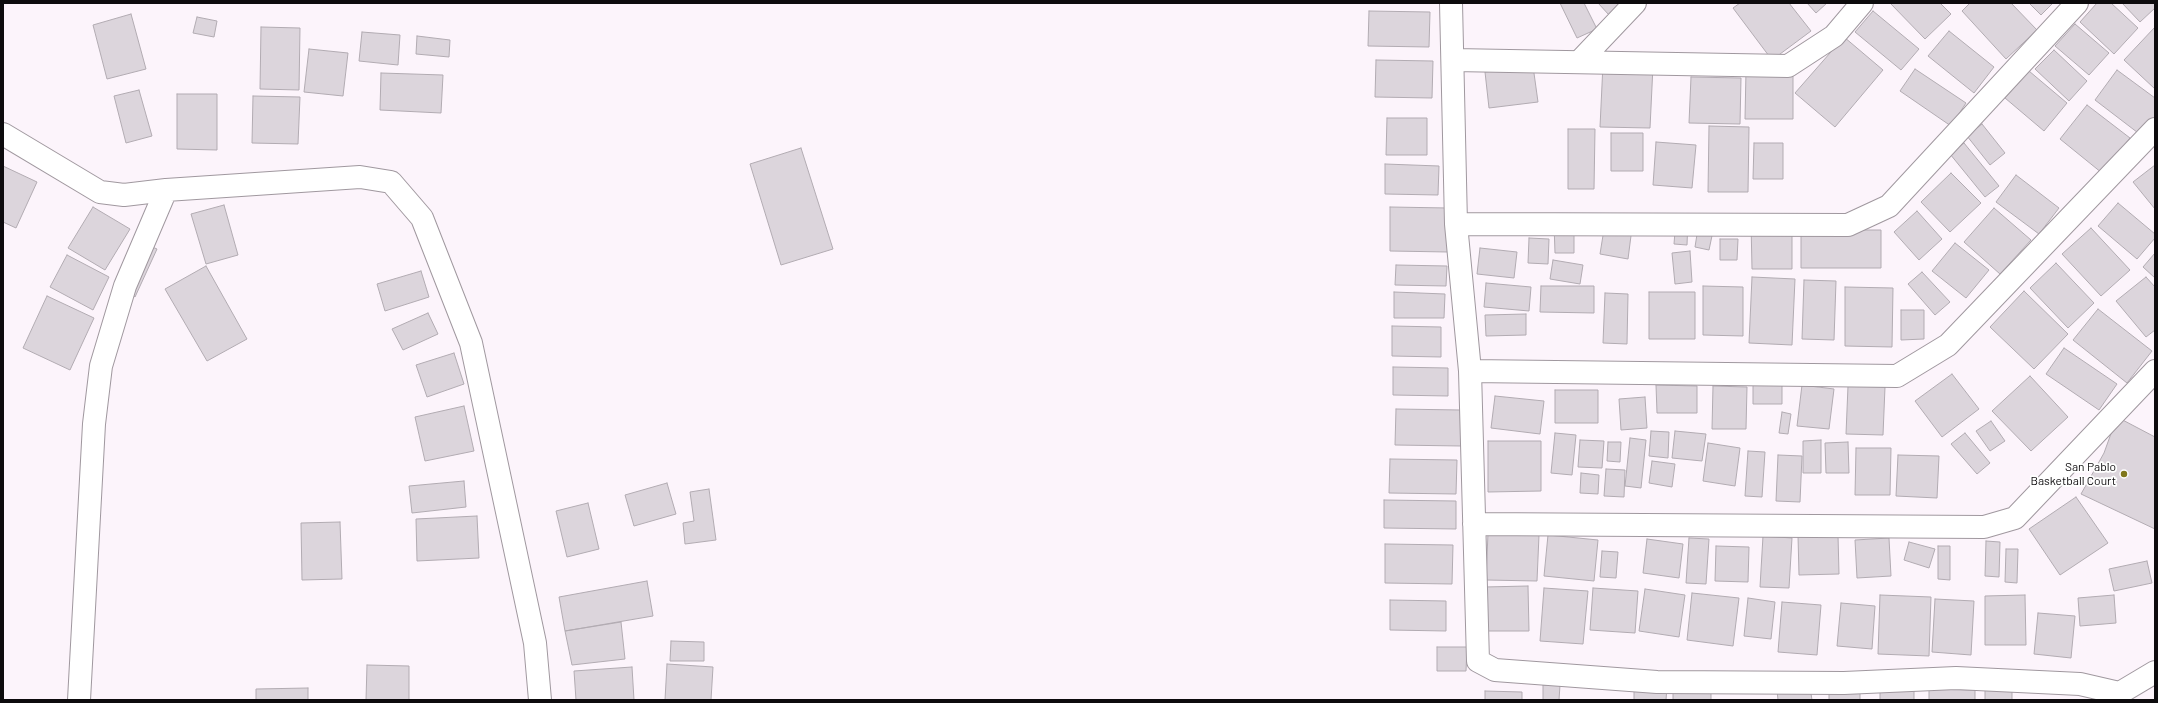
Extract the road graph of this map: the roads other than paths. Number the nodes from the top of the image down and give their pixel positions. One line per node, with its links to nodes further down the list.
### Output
1 (1451, 3): 5 (street)
2 (1635, 3): 6 (street)
3 (1862, 3): 6 (street)
4 (2077, 3): 10 (street)
5 (1454, 60): 6 (street); 10 (street)
6 (1579, 62)
7 (2155, 129): 11 (street)
8 (3, 134): 9 (street)
9 (166, 190): 16 (street); 17 (street)
10 (1456, 224): 11 (street)
11 (1470, 371): 13 (street)
12 (2155, 371): 13 (street)
13 (1474, 524): 15 (street)
14 (2151, 678): 15 (street)
15 (2113, 696)
16 (80, 700)
17 (540, 700)

